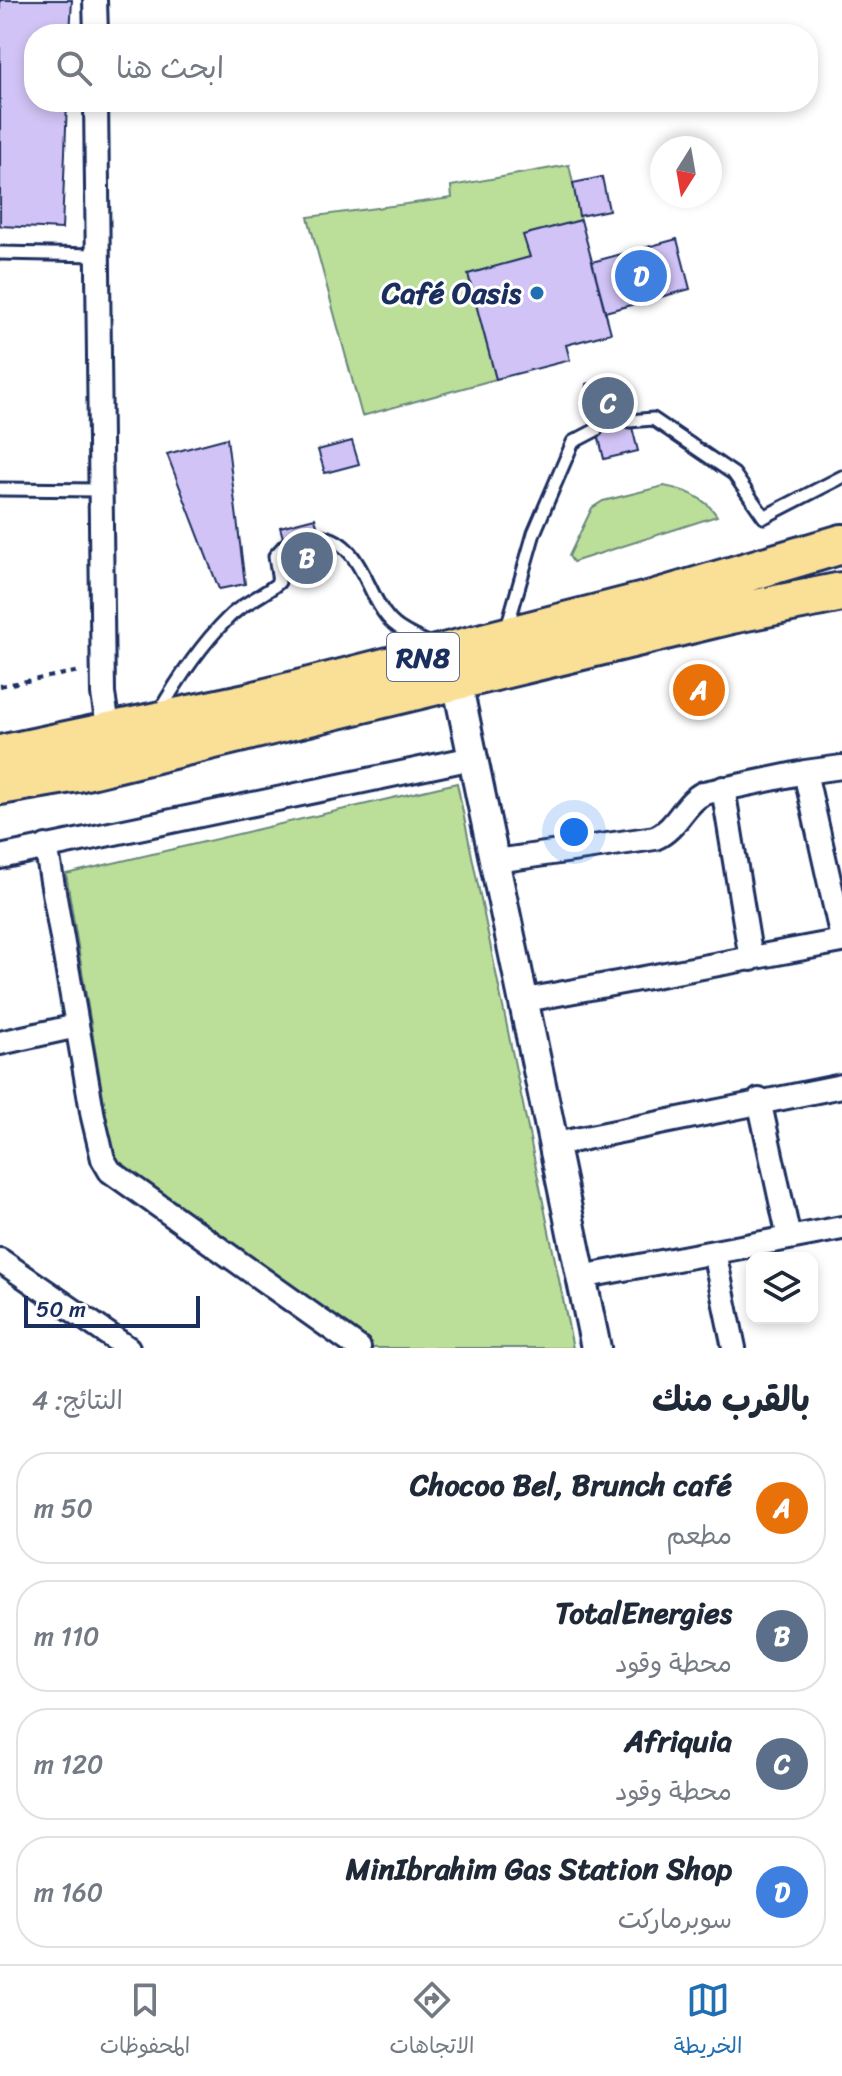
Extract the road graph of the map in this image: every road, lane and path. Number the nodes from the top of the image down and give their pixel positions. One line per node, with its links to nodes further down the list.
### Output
1 (95, 0): 2 (street)
2 (96, 24)
3 (96, 112): 5 (street)
4 (0, 253): 5 (lane)
5 (97, 255): 10 (street)
6 (629, 421): 8 (lane)
7 (596, 430): 15 (lane)
8 (842, 477)
9 (0, 489): 10 (lane)
10 (100, 490): 20 (street)
11 (320, 536): 16 (lane)
12 (842, 544): 15 (highway, RN8)
13 (285, 545): 19 (lane)
14 (842, 592): 16 (highway, RN8)
15 (505, 636): 16 (highway, RN8)
16 (450, 667): 19 (highway, RN8); 22 (street); 25 (highway, RN8)
17 (83, 671): 18 (path)
18 (0, 686)
19 (153, 723): 20 (highway, RN8)
20 (109, 732): 21 (highway, RN8)
21 (0, 755)
22 (473, 758): 27 (street); 29 (street)
23 (842, 767): 24 (street)
24 (805, 772): 26 (street); 30 (street)
25 (0, 785)
26 (723, 788): 29 (street); 31 (street)
27 (46, 846): 28 (street); 33 (street)
28 (0, 857)
29 (496, 861): 32 (street)
30 (842, 940): 31 (street)
31 (751, 959): 32 (street)
32 (526, 1000): 37 (street)
33 (77, 1026): 34 (street); 44 (street)
34 (0, 1043)
35 (842, 1086): 36 (street)
36 (759, 1100): 37 (street); 39 (street)
37 (556, 1144): 42 (street)
38 (842, 1228): 39 (street)
39 (789, 1238): 40 (street)
40 (714, 1252): 42 (street); 46 (street)
41 (0, 1260): 43 (street)
42 (581, 1277): 45 (street)
43 (128, 1348)
44 (359, 1348)
45 (596, 1348)
46 (734, 1348)

